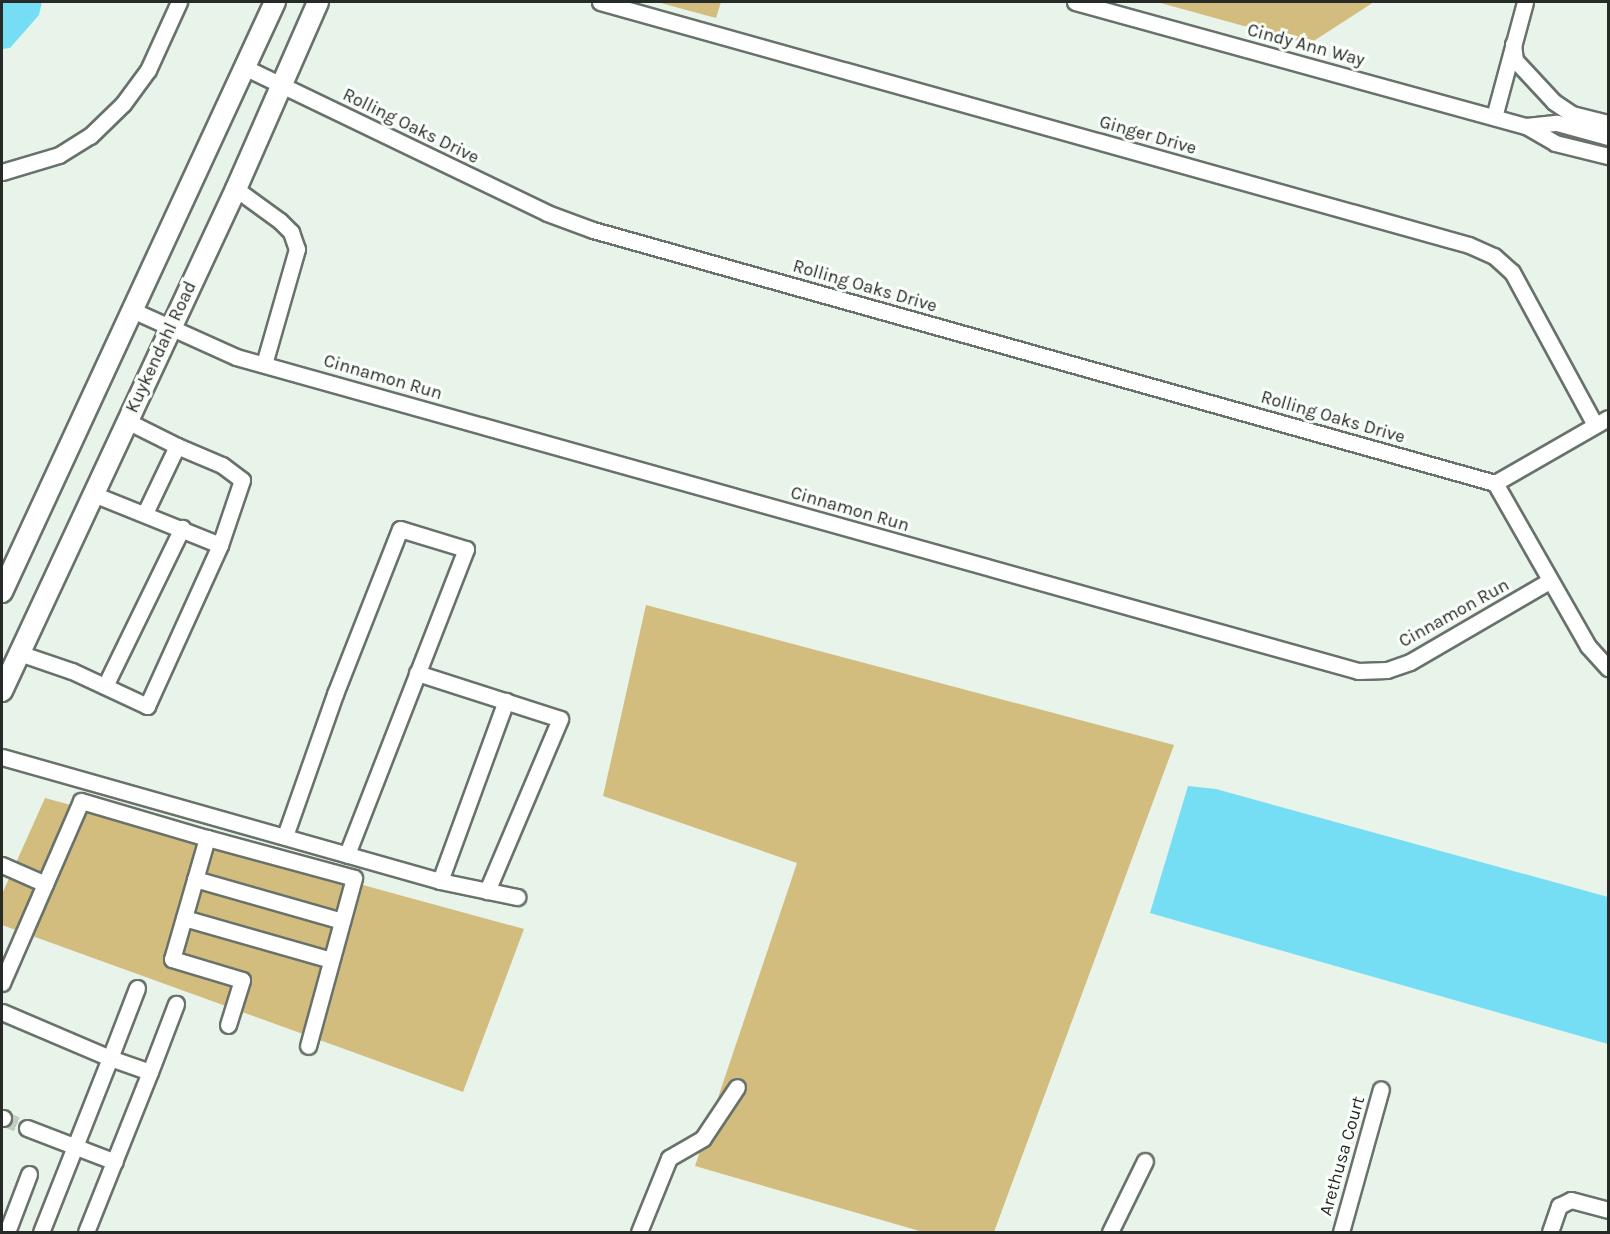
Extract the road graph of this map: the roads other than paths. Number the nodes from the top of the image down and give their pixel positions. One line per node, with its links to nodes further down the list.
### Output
1 (179, 2): 15 (street)
2 (275, 2): 8 (main road)
3 (318, 2): 9 (main road, Kuykendahl Road)
4 (600, 2): 21 (street, Ginger Drive)
5 (1075, 2): 10 (street, Cindy Ann Way)
6 (1525, 2): 7 (street)
7 (1513, 44): 10 (street); 11 (street)
8 (246, 68): 9 (street, Rolling Oaks Drive); 17 (main road)
9 (282, 85): 16 (main road, Kuykendahl Road); 23 (street, Rolling Oaks Drive)
10 (1494, 117): 12 (street, Cindy Ann Way)
11 (1608, 123)
12 (1526, 126): 13 (street, Cindy Ann Way); 14 (street, Cindy Ann Way)
13 (1608, 137)
14 (1608, 156)
15 (2, 172)
16 (236, 189): 18 (main road, Kuykendahl Road); 19 (street)
17 (132, 310): 18 (street, Cinnamon Run); 29 (main road)
18 (170, 327): 19 (street, Cinnamon Run); 20 (main road, Kuykendahl Road)
19 (264, 364): 28 (street, Cinnamon Run)
20 (127, 421): 22 (street); 24 (main road, Kuykendahl Road)
21 (1602, 422): 23 (street)
22 (177, 446): 25 (street); 27 (street)
23 (1495, 483): 28 (street)
24 (93, 494): 25 (street); 30 (main road, Kuykendahl Road)
25 (145, 513): 26 (street)
26 (182, 528): 27 (street); 33 (street)
27 (220, 545): 33 (street)
28 (1549, 582): 31 (street)
29 (2, 592)
30 (19, 653): 33 (street); 34 (main road, Kuykendahl Road)
31 (1608, 669)
32 (417, 672): 35 (street); 37 (street); 39 (street)
33 (105, 686)
34 (2, 691)
35 (506, 701): 42 (street); 44 (street)
36 (2, 757): 37 (street)
37 (285, 836): 39 (street)
38 (207, 838): 41 (street); 43 (street); 47 (street)
39 (347, 855): 42 (street)
40 (2, 865): 43 (street)
41 (195, 879): 46 (street); 47 (street)
42 (440, 881): 44 (street)
43 (45, 884): 49 (street)
44 (487, 891): 45 (street)
45 (517, 897)
46 (184, 918): 48 (street); 53 (street)
47 (342, 921): 48 (street)
48 (331, 960): 54 (street)
49 (2, 983)
50 (137, 988): 55 (street)
51 (176, 1004): 56 (street)
52 (2, 1012): 55 (street)
53 (228, 1025)
54 (308, 1046)
55 (110, 1058): 56 (street); 60 (street)
56 (150, 1072): 62 (street)
57 (736, 1087): 68 (street)
58 (1381, 1089): 70 (street, Arethusa Court)
59 (27, 1128): 60 (street)
60 (75, 1146): 62 (street); 66 (street)
61 (1145, 1161): 69 (street)
62 (115, 1162): 67 (street)
63 (29, 1174): 65 (street)
64 (1608, 1210): 71 (street)
65 (7, 1233)
66 (41, 1233)
67 (86, 1233)
68 (639, 1233)
69 (1110, 1233)
70 (1341, 1233)
71 (1550, 1233)

